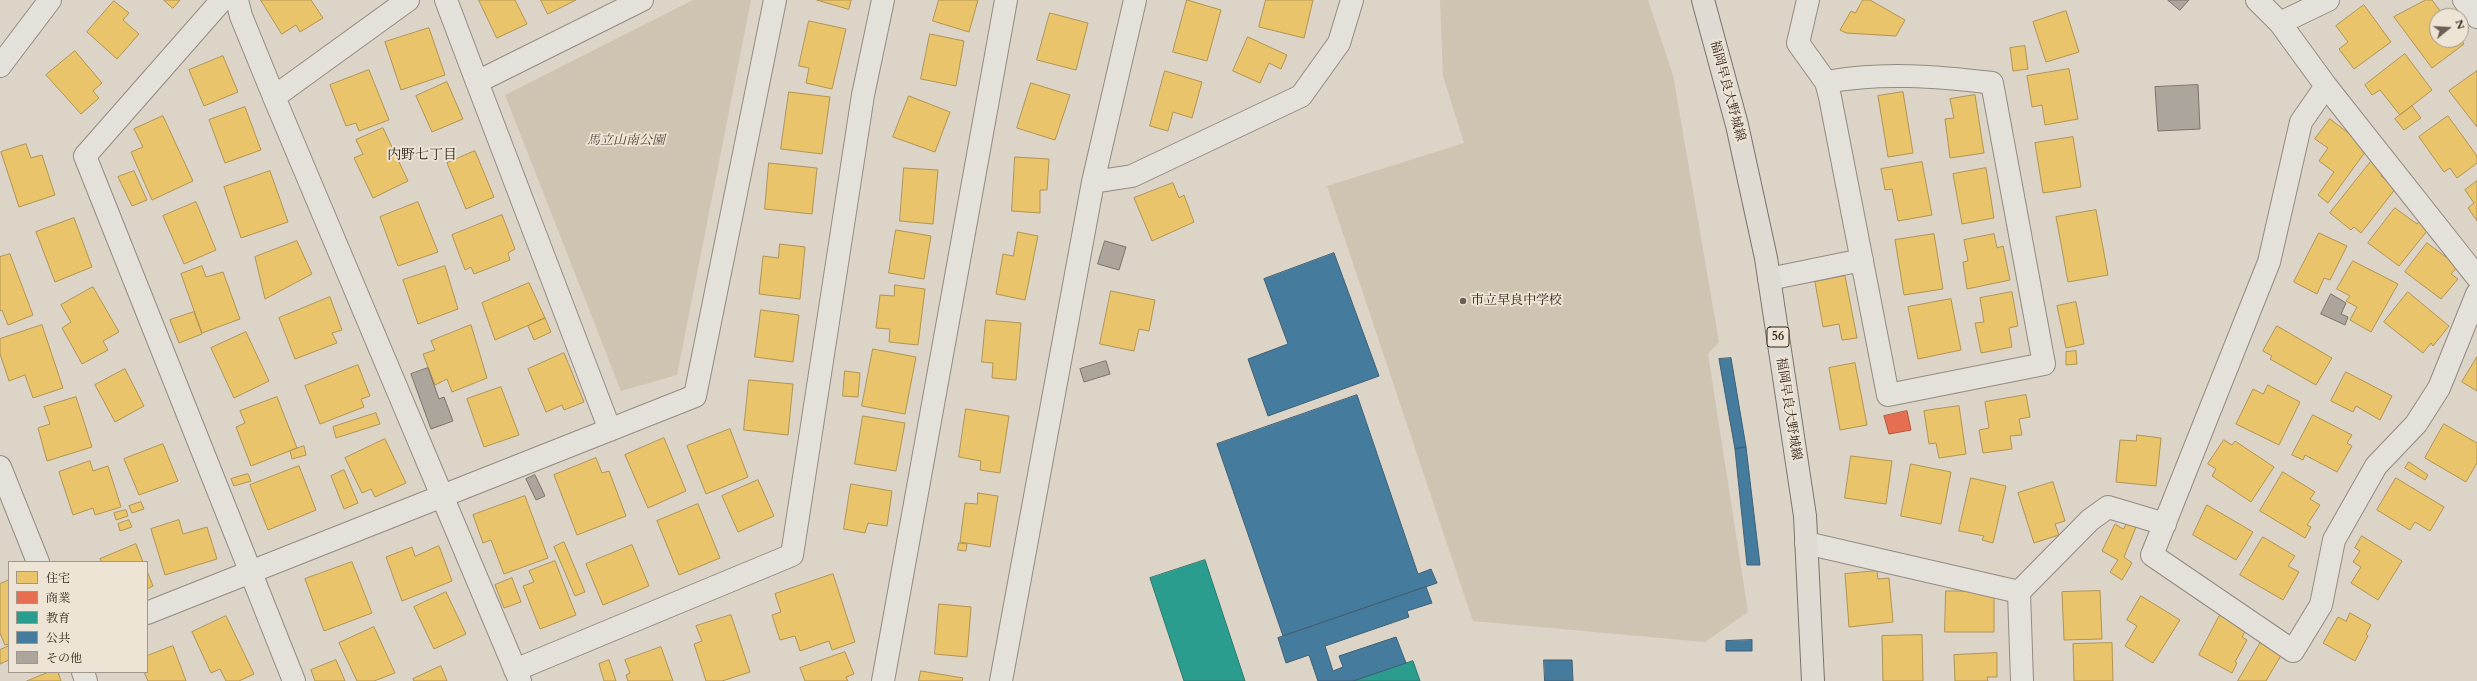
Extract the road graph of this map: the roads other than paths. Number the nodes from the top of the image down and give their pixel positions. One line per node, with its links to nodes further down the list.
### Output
1 (50, 0): 19 (street)
2 (222, 0): 35 (street)
3 (237, 0): 23 (street)
4 (408, 0): 23 (street)
5 (446, 0): 20 (street)
6 (642, 0): 20 (street)
7 (775, 0): 29 (street)
8 (883, 0): 38 (street)
9 (1006, 0): 40 (street)
10 (1135, 0): 24 (street)
11 (1352, 0): 24 (street)
12 (1703, 0): 27 (main road, 福岡早良大野城線 / 56)
13 (1808, 0): 21 (street)
14 (2256, 0): 18 (street)
15 (2328, 0): 18 (street)
16 (2464, 0): 17 (street)
17 (2477, 18)
18 (2280, 23): 22 (street)
19 (0, 66)
20 (477, 82): 29 (street)
21 (1826, 82): 25 (street); 25 (street)
22 (2326, 86): 26 (street); 32 (street)
23 (274, 97): 31 (street)
24 (1093, 182): 41 (street)
25 (1862, 260): 27 (street)
26 (2477, 277)
27 (1769, 279): 33 (main road, 福岡早良大野城線 / 56)
28 (2477, 294): 32 (street)
29 (610, 430): 31 (street)
30 (0, 467): 34 (street)
31 (442, 498): 35 (street); 38 (street)
32 (2165, 524): 36 (street)
33 (1806, 543): 36 (street); 42 (main road, 福岡早良大野城線 / 56)
34 (38, 561)
35 (250, 572): 37 (street); 39 (street)
36 (2019, 592): 43 (street)
37 (148, 613)
38 (517, 676)
39 (294, 681)
40 (882, 681)
41 (1001, 681)
42 (1813, 681)
43 (2022, 681)

